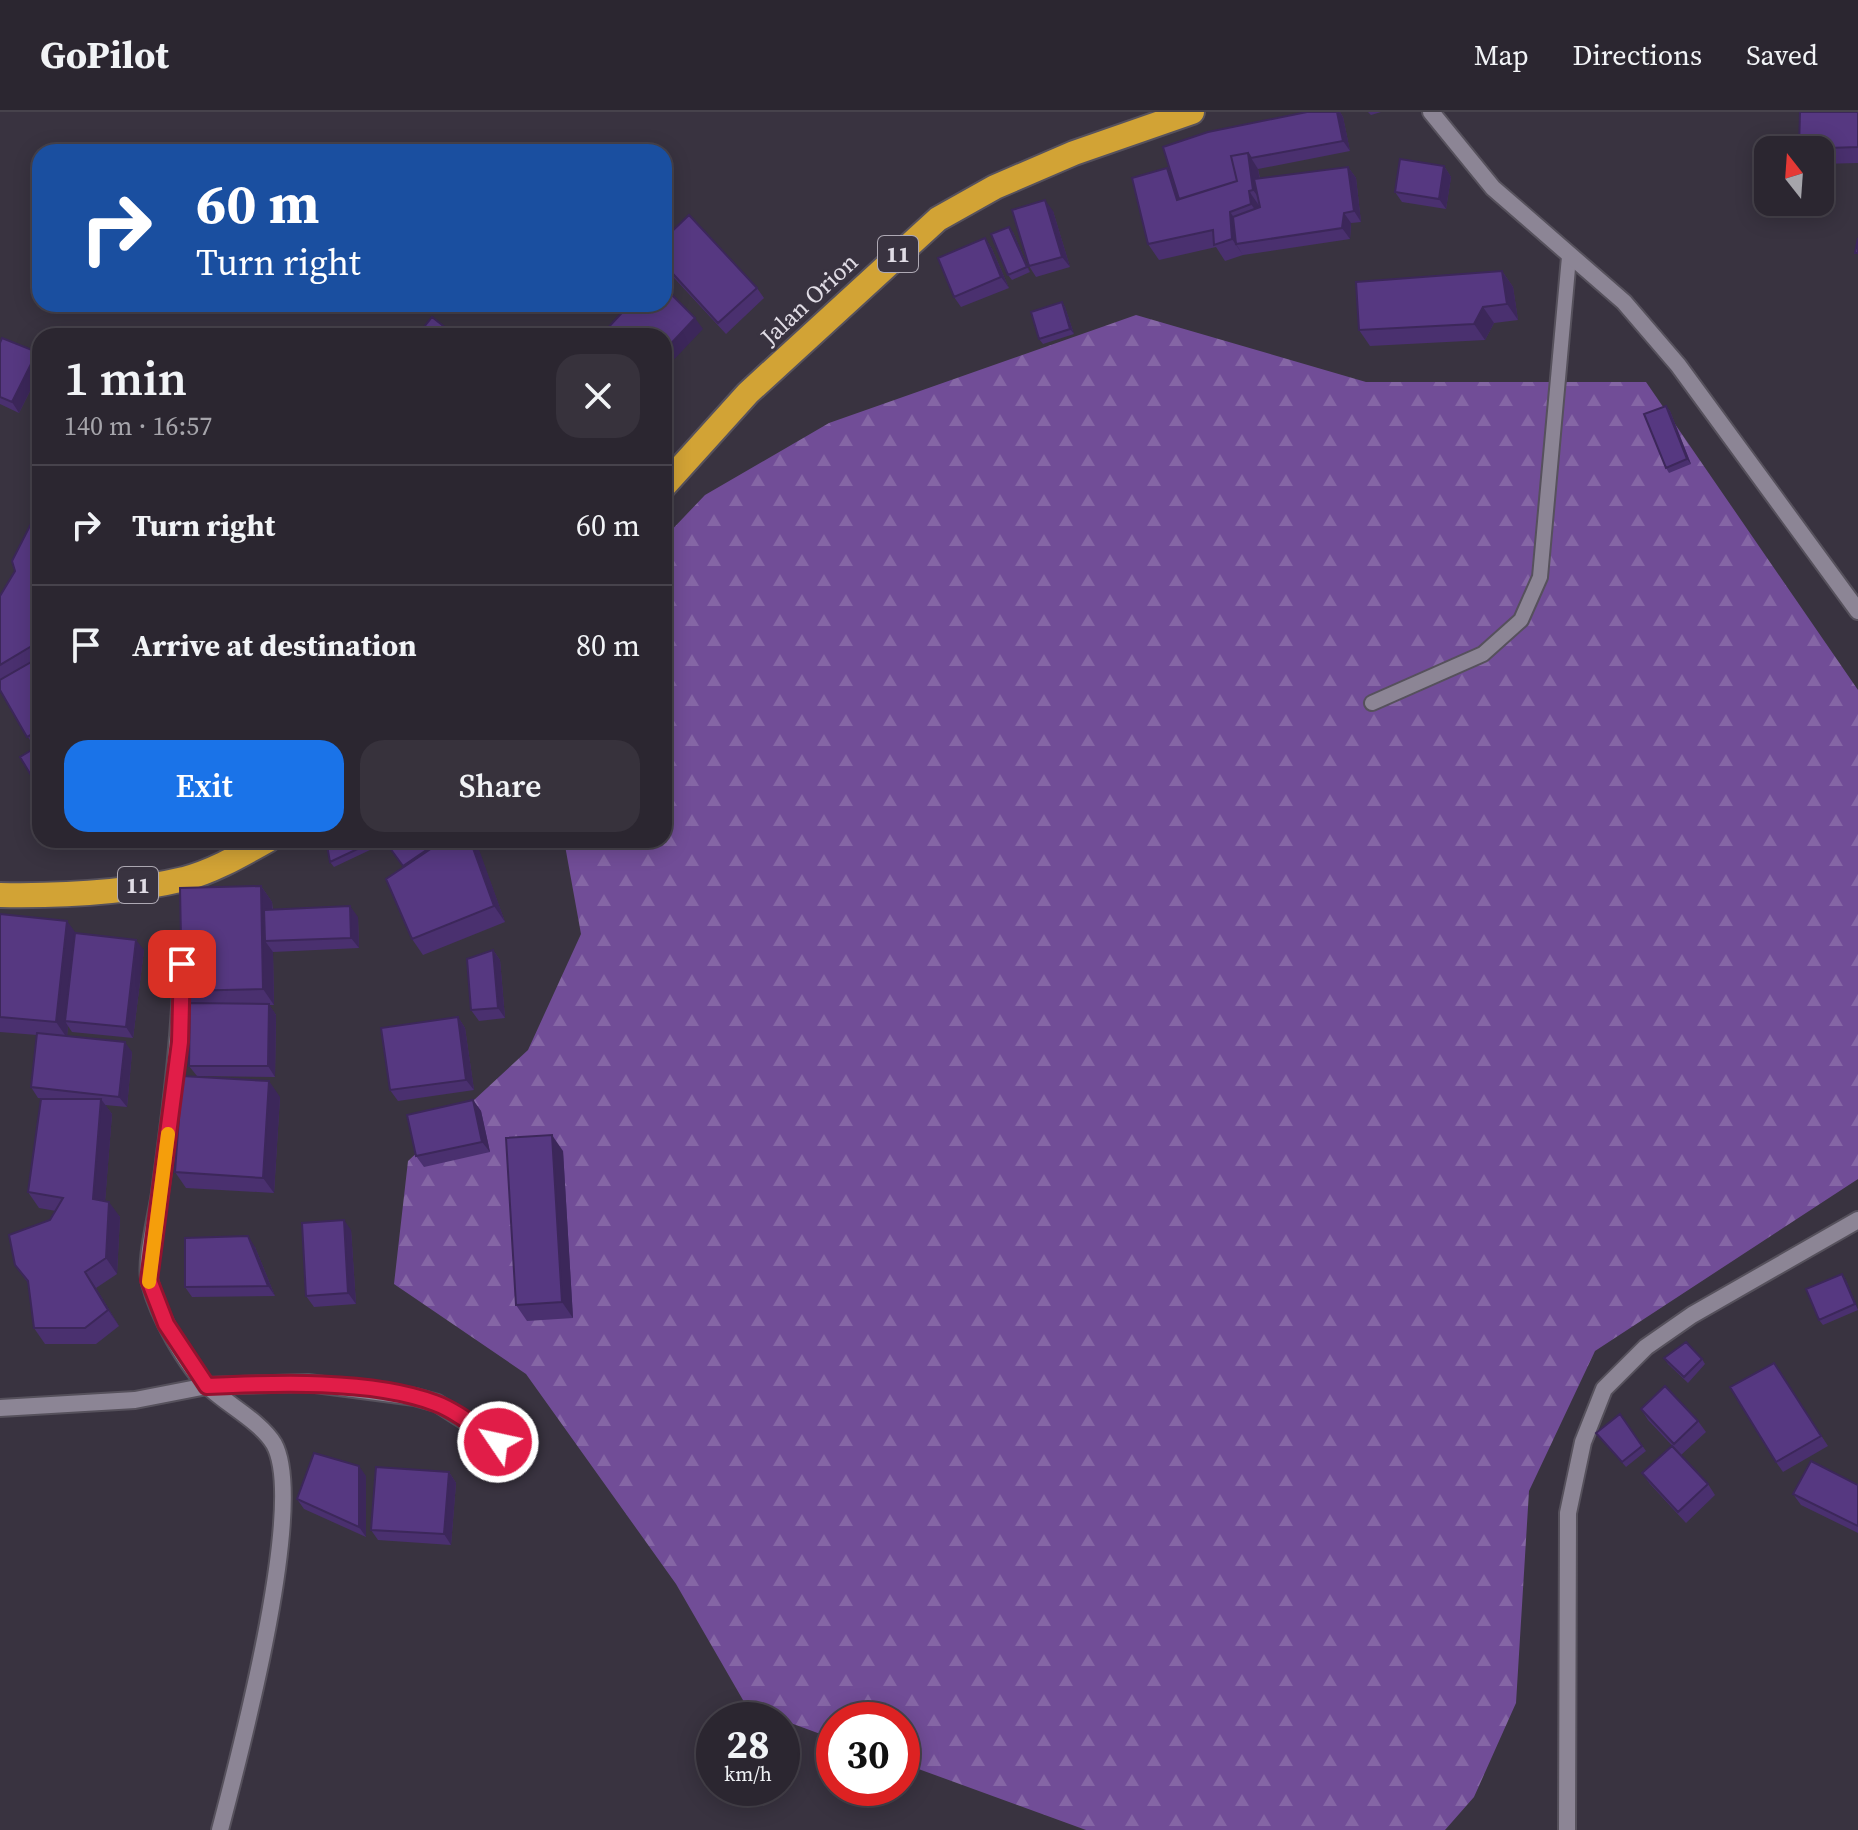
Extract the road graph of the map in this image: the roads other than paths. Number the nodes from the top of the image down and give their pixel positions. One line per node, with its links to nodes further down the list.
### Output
1 (1192, 112): 4 (highway, Jalan Orion / 11)
2 (1431, 112): 3 (street)
3 (1569, 257): 5 (street); 6 (lane)
4 (672, 477)
5 (1858, 611)
6 (1372, 703)
7 (253, 848): 8 (highway, 11)
8 (0, 895)
9 (183, 950): 11 (street)
10 (1858, 1220): 15 (street)
11 (207, 1386): 12 (street); 13 (street); 14 (street)
12 (0, 1408)
13 (498, 1442)
14 (220, 1830)
15 (1567, 1830)

